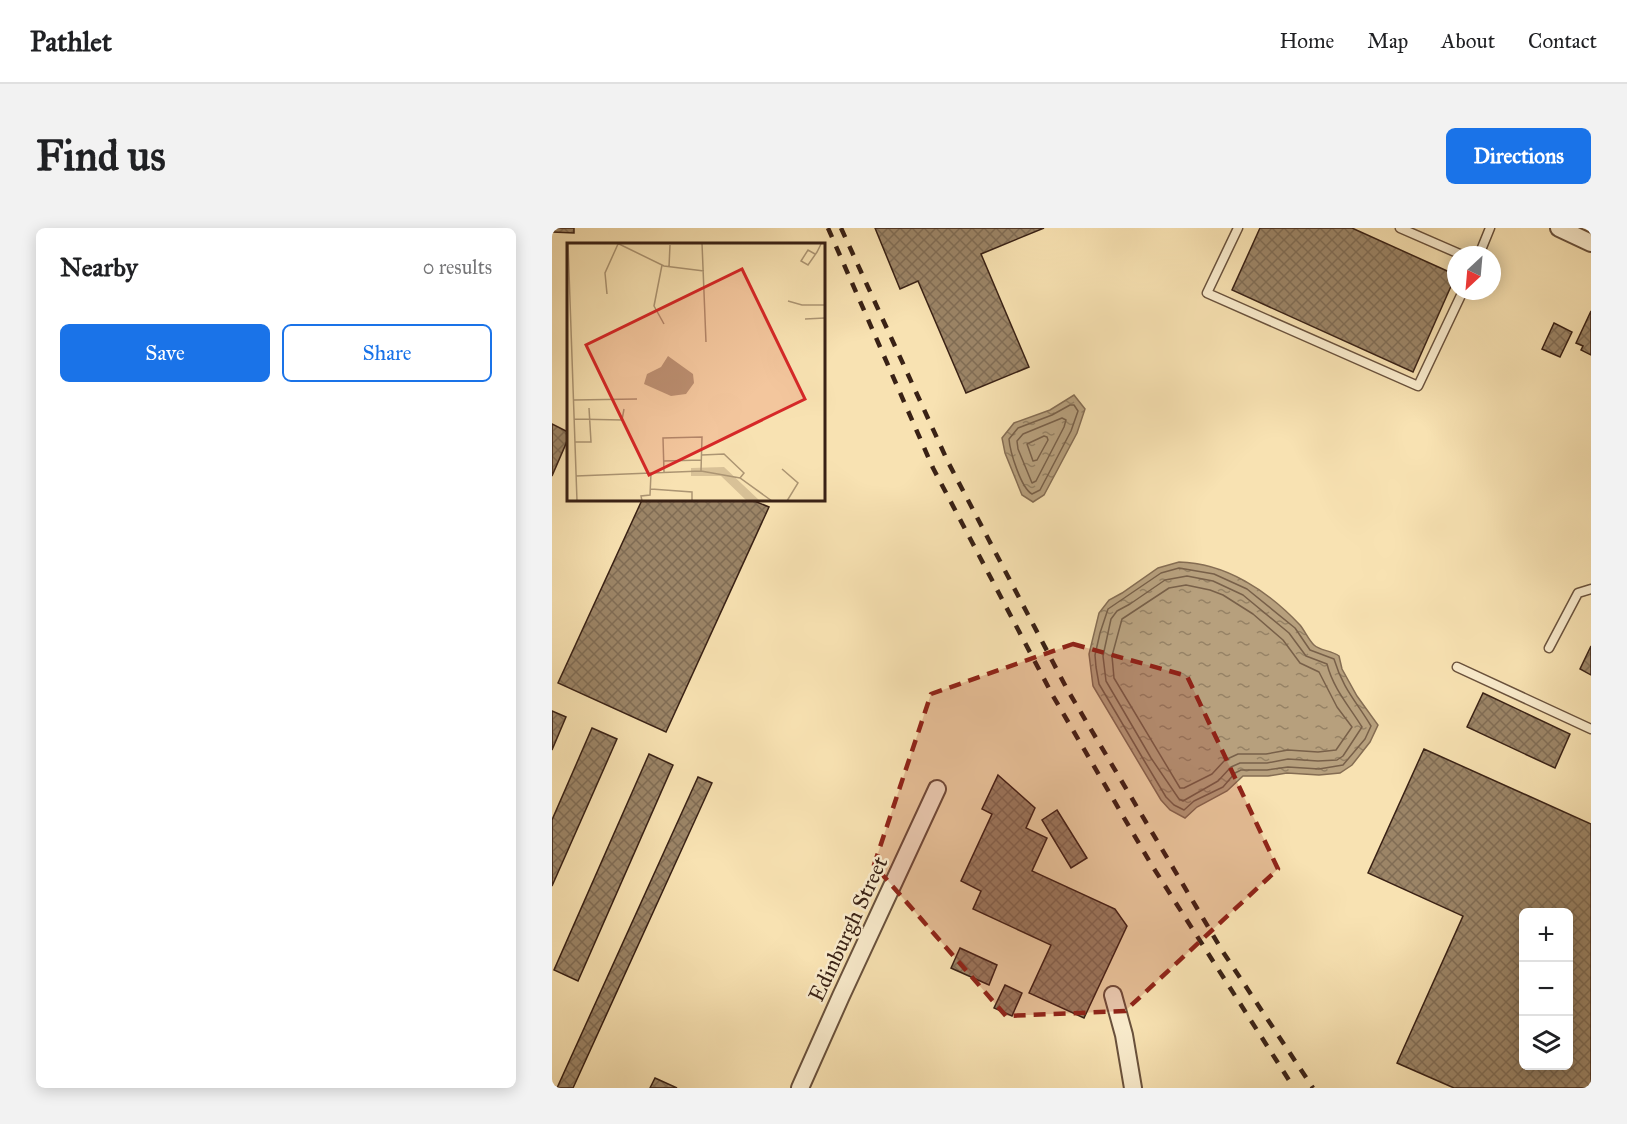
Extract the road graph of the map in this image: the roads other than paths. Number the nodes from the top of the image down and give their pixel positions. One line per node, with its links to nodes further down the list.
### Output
1 (1238, 228): 9 (lane)
2 (1400, 228): 8 (lane)
3 (1490, 228): 7 (lane)
4 (1558, 228): 5 (street)
5 (1576, 231): 6 (street)
6 (1591, 243)
7 (1483, 246)
8 (1447, 248)
9 (1459, 300)
10 (1591, 590): 11 (lane)
11 (1549, 648)
12 (1457, 667): 13 (lane)
13 (1591, 729)
14 (937, 789): 16 (street, Edinburgh Street)
15 (1113, 995): 17 (street)
16 (800, 1088)
17 (1133, 1088)

